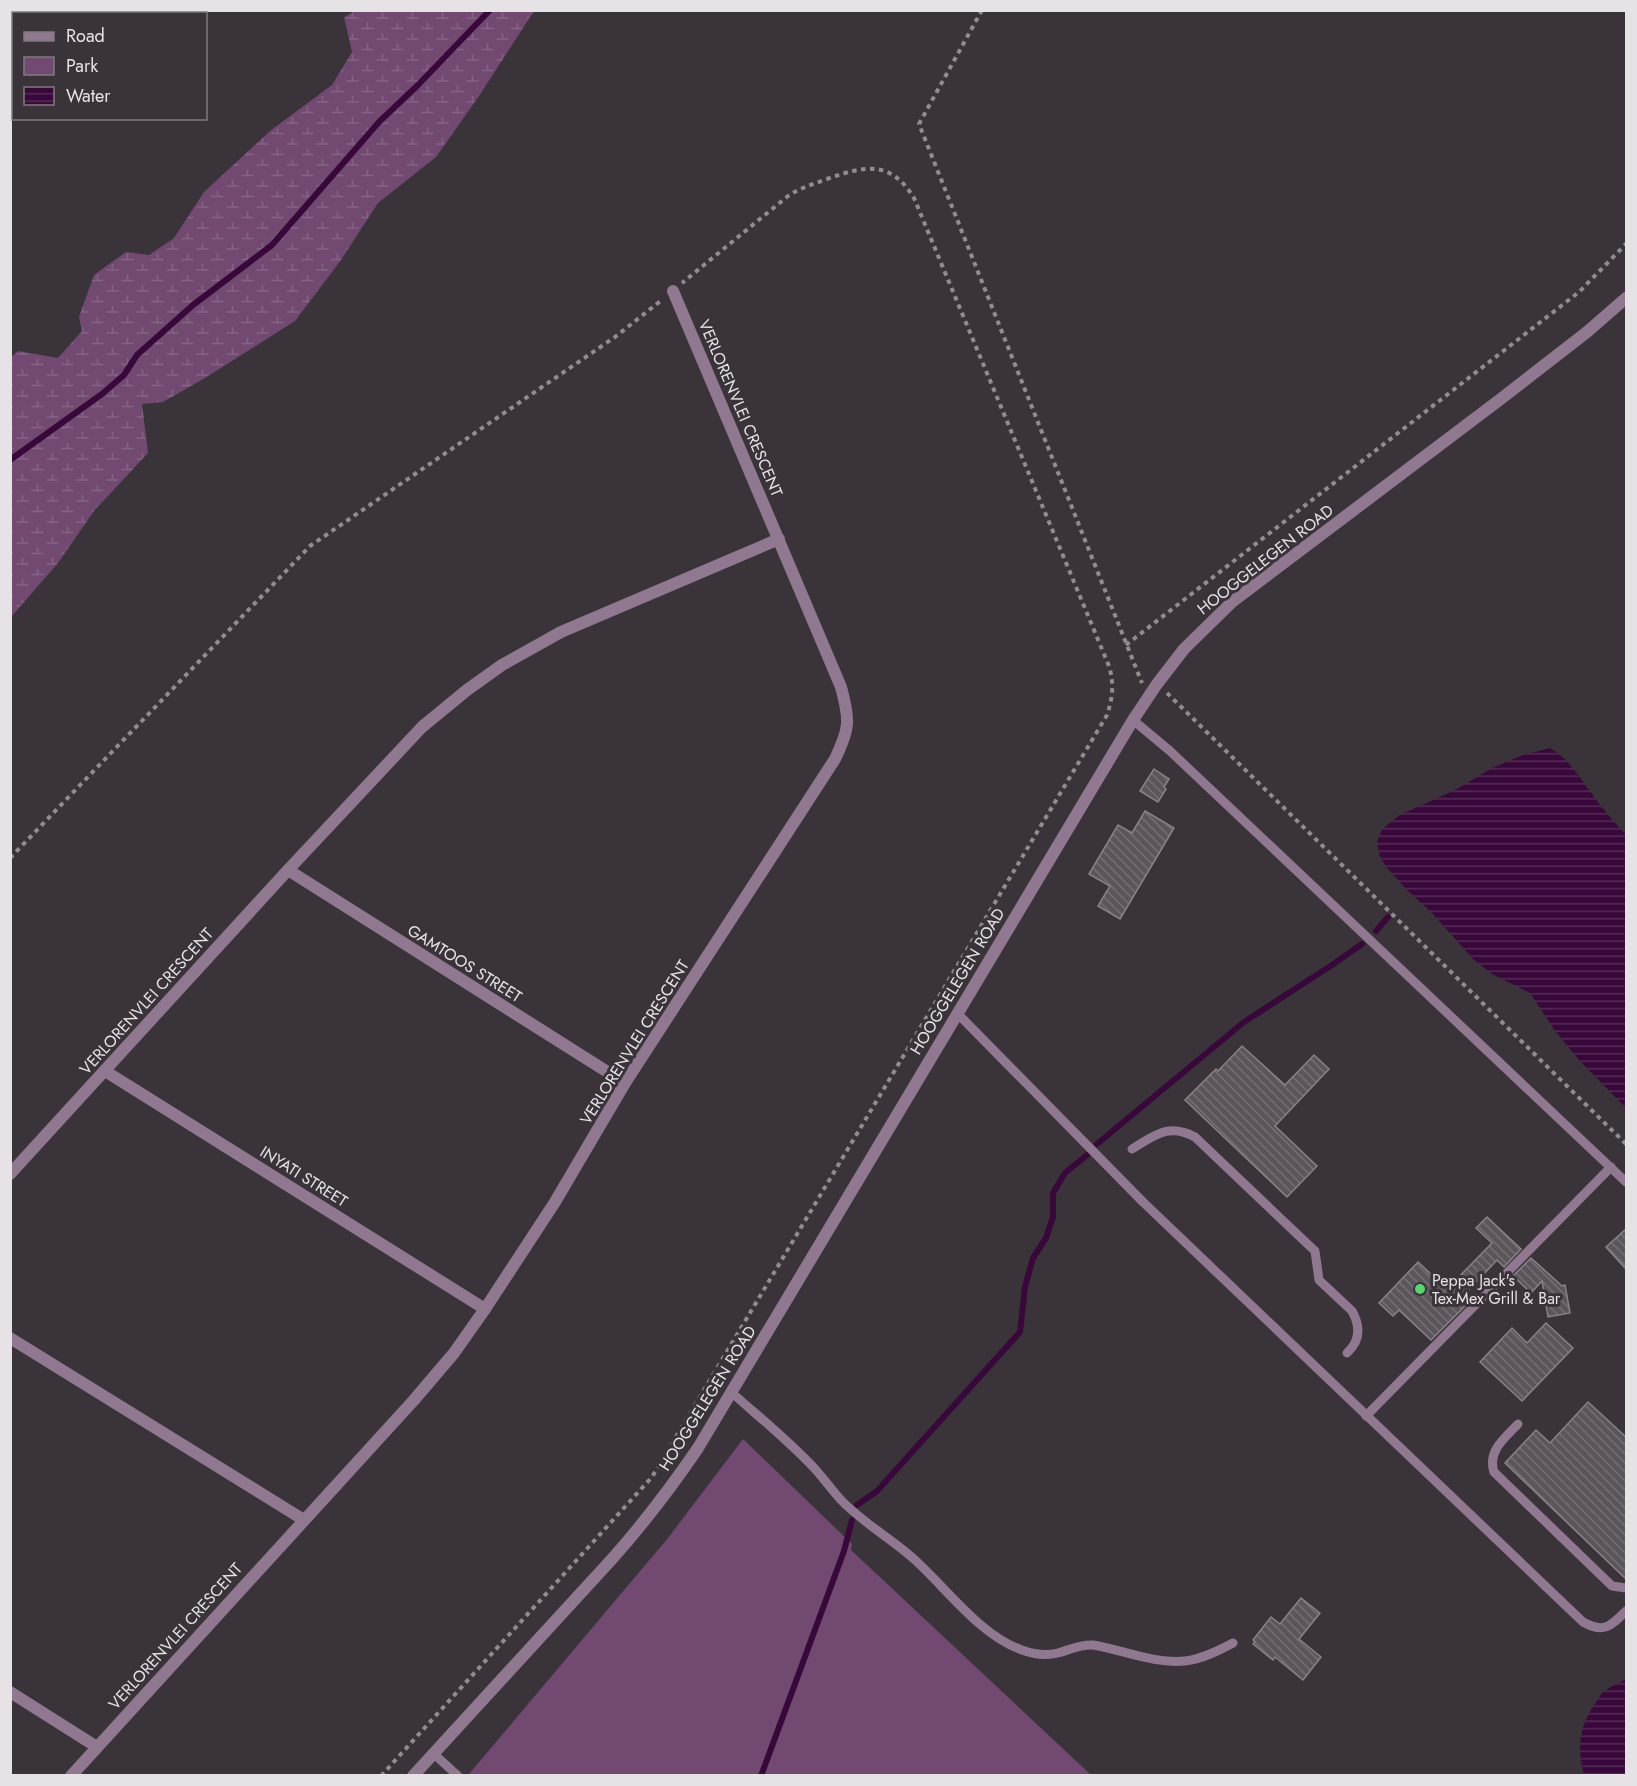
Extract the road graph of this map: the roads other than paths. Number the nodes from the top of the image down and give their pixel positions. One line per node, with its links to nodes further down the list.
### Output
1 (673, 291): 3 (street, VERLORENVLEI CRESCENT)
2 (1626, 298): 4 (street, HOOGGELEGEN ROAD)
3 (778, 539): 5 (street, VERLORENVLEI CRESCENT); 8 (street, VERLORENVLEI CRESCENT)
4 (1133, 720): 6 (street, HOOGGELEGEN ROAD); 10 (lane)
5 (288, 870): 7 (street, VERLORENVLEI CRESCENT); 8 (street, GAMTOOS STREET)
6 (957, 1013): 16 (street, HOOGGELEGEN ROAD); 17 (lane)
7 (105, 1071): 11 (street, VERLORENVLEI CRESCENT); 13 (street, INYATI STREET)
8 (625, 1083): 13 (street, VERLORENVLEI CRESCENT)
9 (1132, 1149): 15 (lane)
10 (1611, 1167): 12 (lane); 17 (lane)
11 (10, 1174)
12 (1626, 1182)
13 (485, 1309): 19 (street, VERLORENVLEI CRESCENT)
14 (10, 1338): 19 (street)
15 (1347, 1353)
16 (731, 1392): 22 (lane); 25 (street, HOOGGELEGEN ROAD)
17 (1366, 1416): 21 (lane)
18 (1518, 1424): 20 (lane)
19 (304, 1520): 24 (street, VERLORENVLEI CRESCENT)
20 (1626, 1588)
21 (1626, 1611)
22 (1233, 1643)
23 (10, 1692): 24 (street)
24 (97, 1747): 26 (street, VERLORENVLEI CRESCENT)
25 (434, 1754): 27 (street, HOOGGELEGEN ROAD); 28 (lane)
26 (71, 1776)
27 (413, 1776)
28 (458, 1776)

